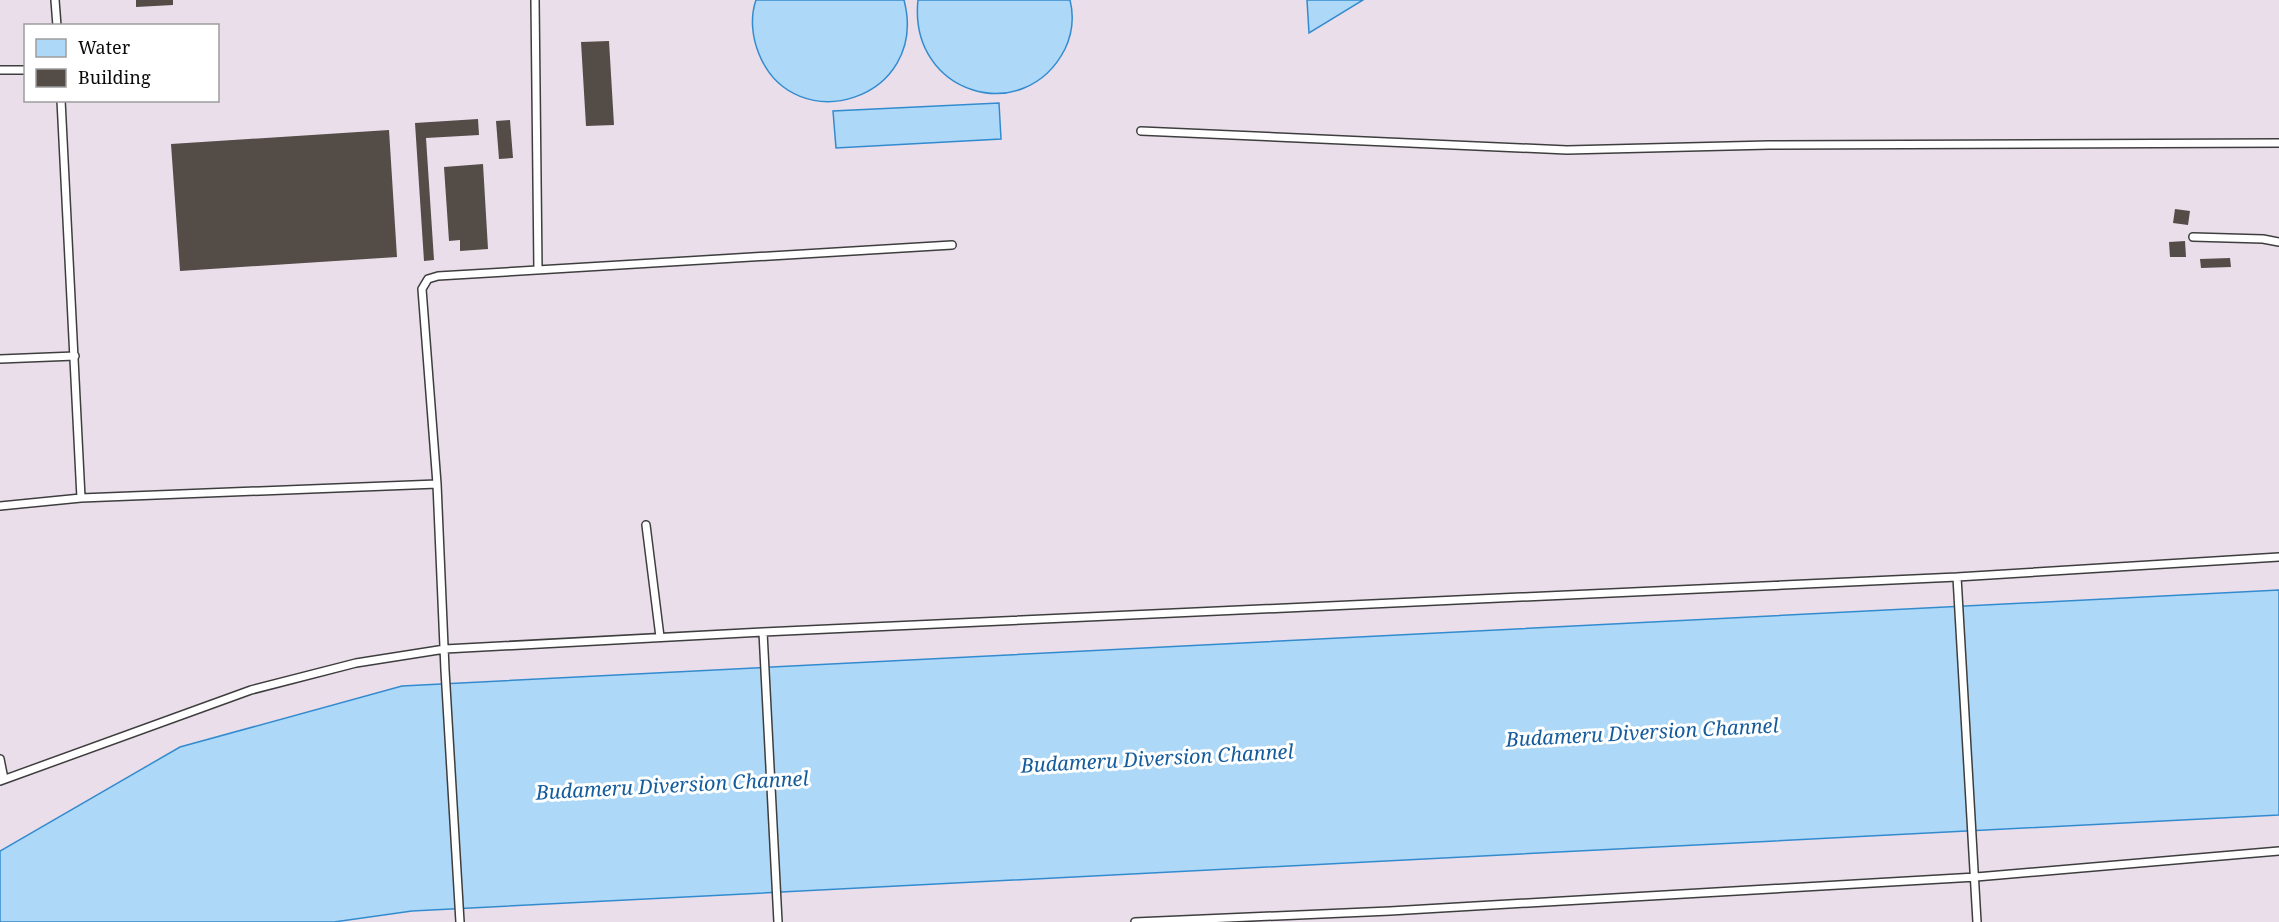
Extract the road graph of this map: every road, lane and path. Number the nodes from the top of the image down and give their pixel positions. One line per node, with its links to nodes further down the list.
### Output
1 (55, 0): 3 (lane)
2 (534, 0): 12 (lane)
3 (57, 24)
4 (0, 70): 5 (lane)
5 (24, 70)
6 (61, 102): 13 (lane)
7 (1141, 131): 8 (lane)
8 (2279, 143)
9 (2193, 237): 10 (lane)
10 (2279, 242)
11 (952, 245): 12 (lane)
12 (538, 270): 15 (lane)
13 (75, 356): 14 (lane); 16 (lane)
14 (0, 359)
15 (437, 484): 16 (lane); 23 (lane)
16 (81, 498): 17 (lane)
17 (0, 506)
18 (646, 525): 22 (lane)
19 (2279, 557): 20 (lane)
20 (1957, 578): 21 (lane); 27 (lane)
21 (763, 632): 22 (lane); 29 (lane)
22 (660, 637): 23 (lane)
23 (445, 649): 25 (lane); 28 (lane)
24 (0, 759): 25 (lane)
25 (2, 780)
26 (2279, 851): 27 (lane)
27 (1976, 877): 30 (lane); 31 (lane)
28 (460, 922)
29 (778, 922)
30 (1135, 922)
31 (1977, 922)

